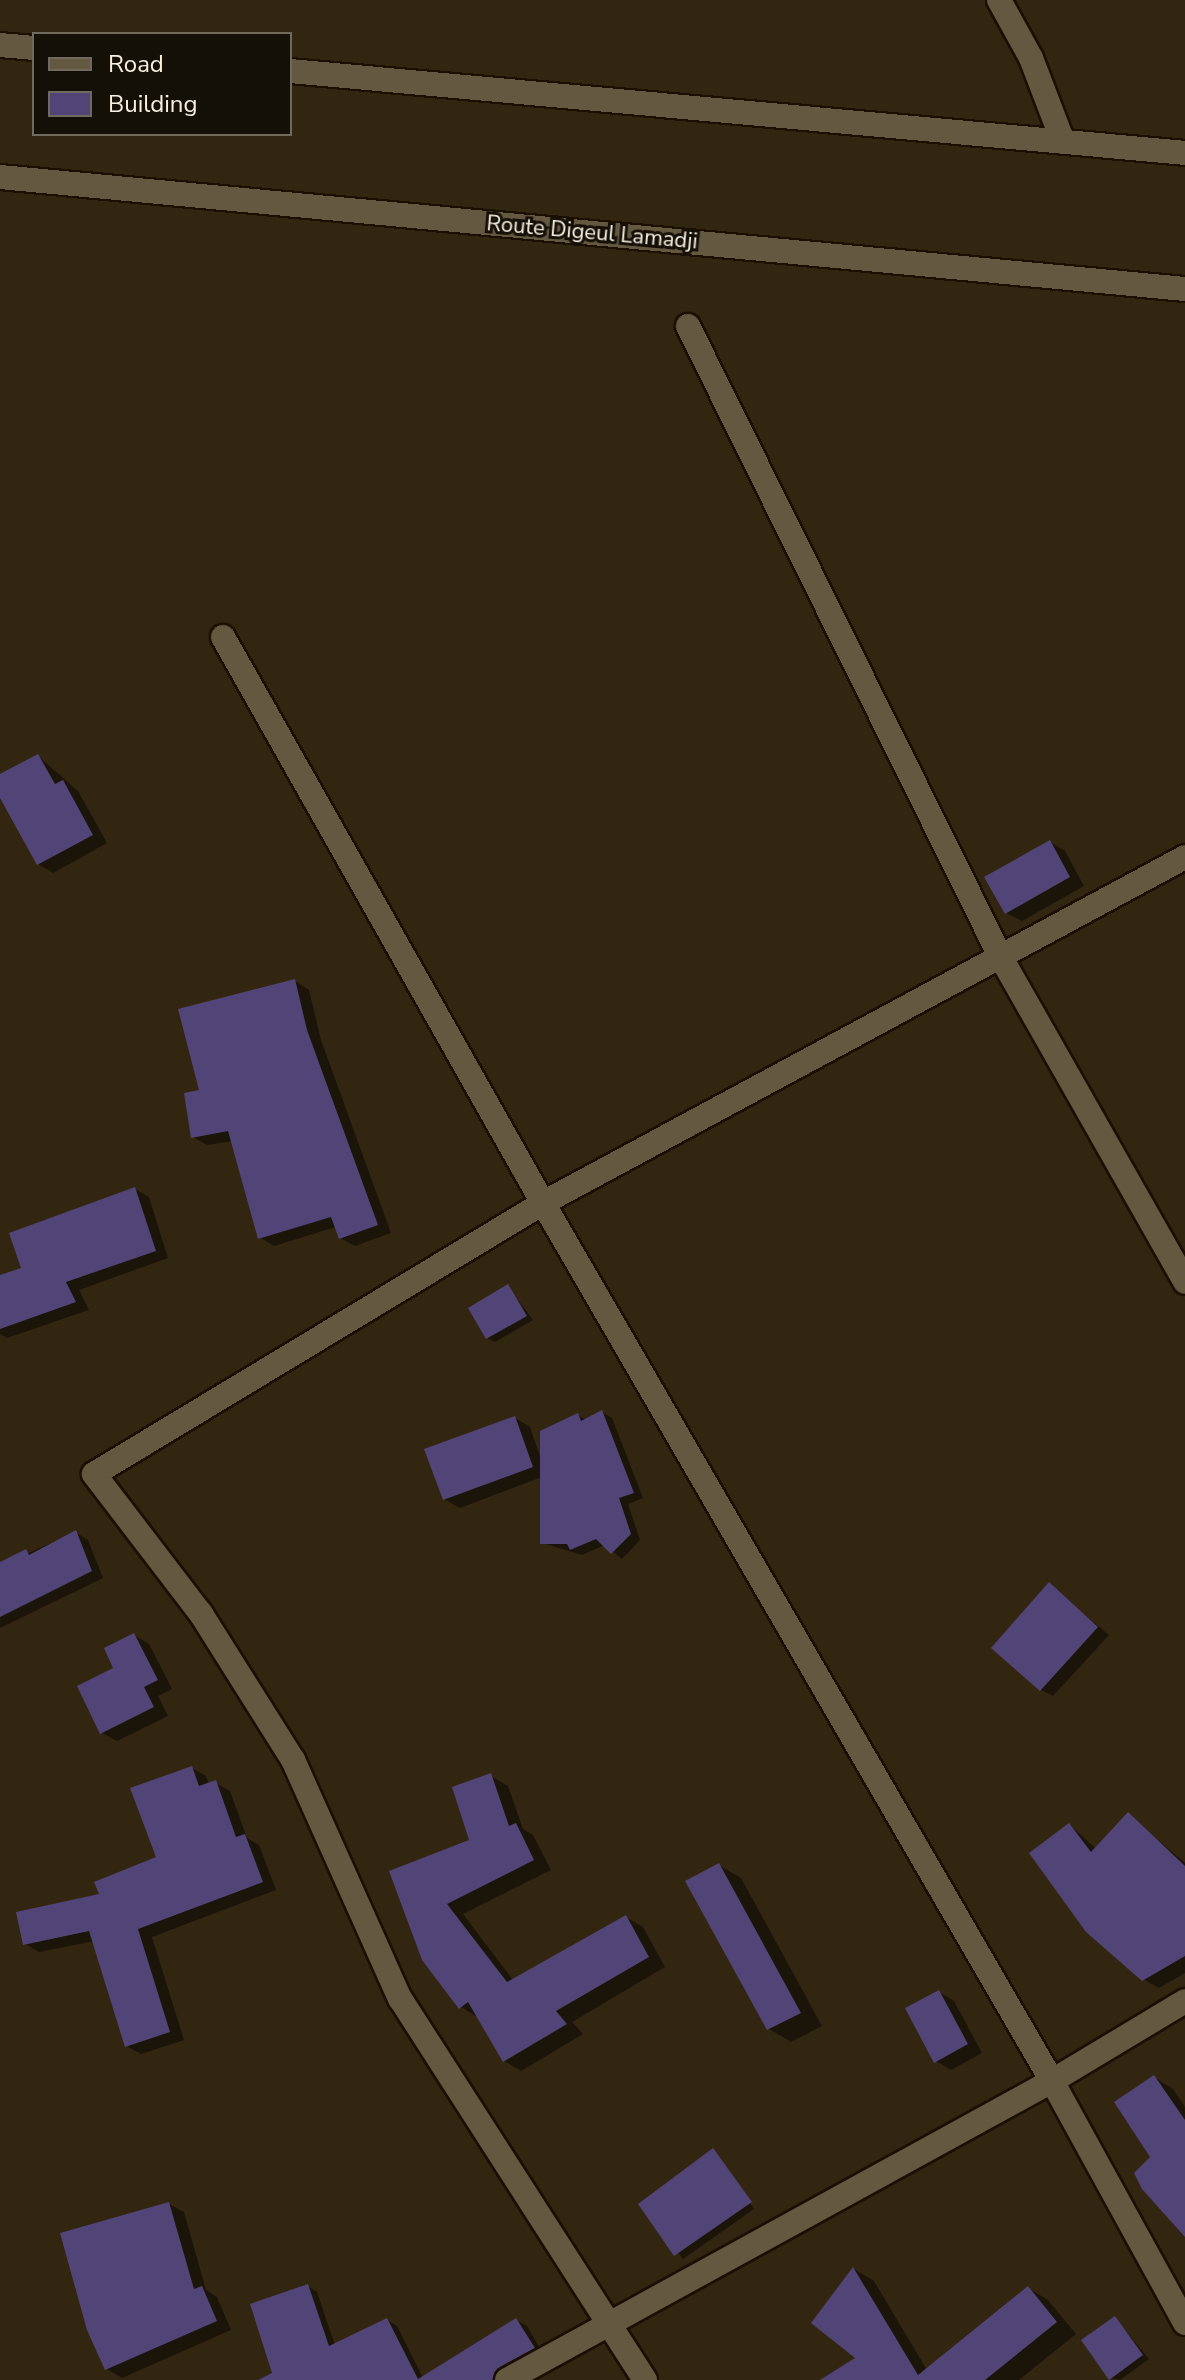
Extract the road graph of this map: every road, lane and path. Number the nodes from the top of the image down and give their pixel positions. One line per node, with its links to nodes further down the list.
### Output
1 (999, 0): 5 (street)
2 (0, 45): 3 (street)
3 (32, 48)
4 (292, 71): 5 (street)
5 (1063, 142): 6 (street)
6 (1185, 153)
7 (0, 177): 8 (street, Route Digeul Lamadji)
8 (1185, 289)
9 (688, 326): 12 (street)
10 (223, 637): 13 (street)
11 (1185, 857): 12 (street)
12 (999, 954): 13 (street); 14 (street)
13 (543, 1203): 16 (street); 18 (street)
14 (1185, 1282)
15 (1185, 2001): 16 (street)
16 (1052, 2081): 17 (street); 18 (street)
17 (1185, 2323)
18 (610, 2325): 19 (street); 20 (street)
19 (507, 2380)
20 (645, 2380)

